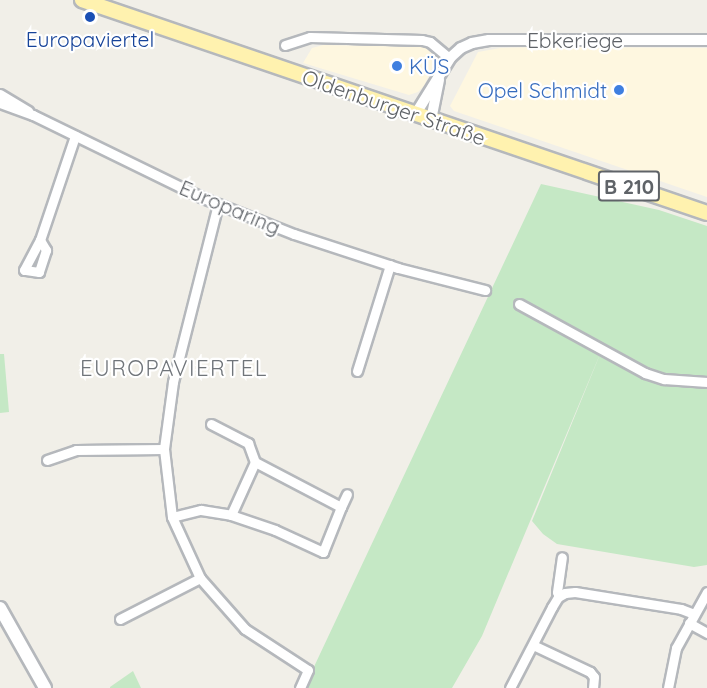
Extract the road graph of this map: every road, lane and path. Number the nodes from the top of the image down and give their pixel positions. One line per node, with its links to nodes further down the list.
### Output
1 (82, 0): 9 (main road, Oldenburger Straße / B 210)
2 (707, 40): 4 (street, Ebkeriege)
3 (285, 45): 4 (street)
4 (449, 58): 5 (street)
5 (440, 77): 9 (street); 10 (street)
6 (0, 94): 8 (street, Europaring)
7 (0, 103): 8 (street, Europaring)
8 (33, 115): 11 (street, Europaring)
9 (415, 115): 10 (main road, Oldenburger Straße / B 210)
10 (431, 120): 13 (main road, Oldenburger Straße / B 210)
11 (75, 136): 12 (street, Europaring); 14 (street)
12 (218, 204): 15 (street, Europaring); 21 (street)
13 (707, 213)
14 (40, 240)
15 (390, 265): 16 (street, Europaring); 18 (street)
16 (485, 290)
17 (519, 304): 19 (street)
18 (357, 371)
19 (707, 382)
20 (211, 424): 23 (street)
21 (164, 449): 22 (street); 27 (street)
22 (47, 460)
23 (255, 462): 25 (street); 26 (street)
24 (347, 494): 25 (street)
25 (341, 507): 26 (street)
26 (231, 515): 27 (street)
27 (172, 517): 29 (street)
28 (562, 556): 31 (street)
29 (200, 578): 34 (street); 39 (street)
30 (707, 592): 33 (street)
31 (559, 596): 33 (street); 37 (street)
32 (0, 608): 38 (main road)
33 (694, 614): 35 (street)
34 (120, 619)
35 (689, 623): 36 (street); 42 (street)
36 (707, 633)
37 (533, 645): 40 (street); 41 (street)
38 (45, 688)
39 (300, 688)
40 (510, 688)
41 (593, 688)
42 (668, 688)

